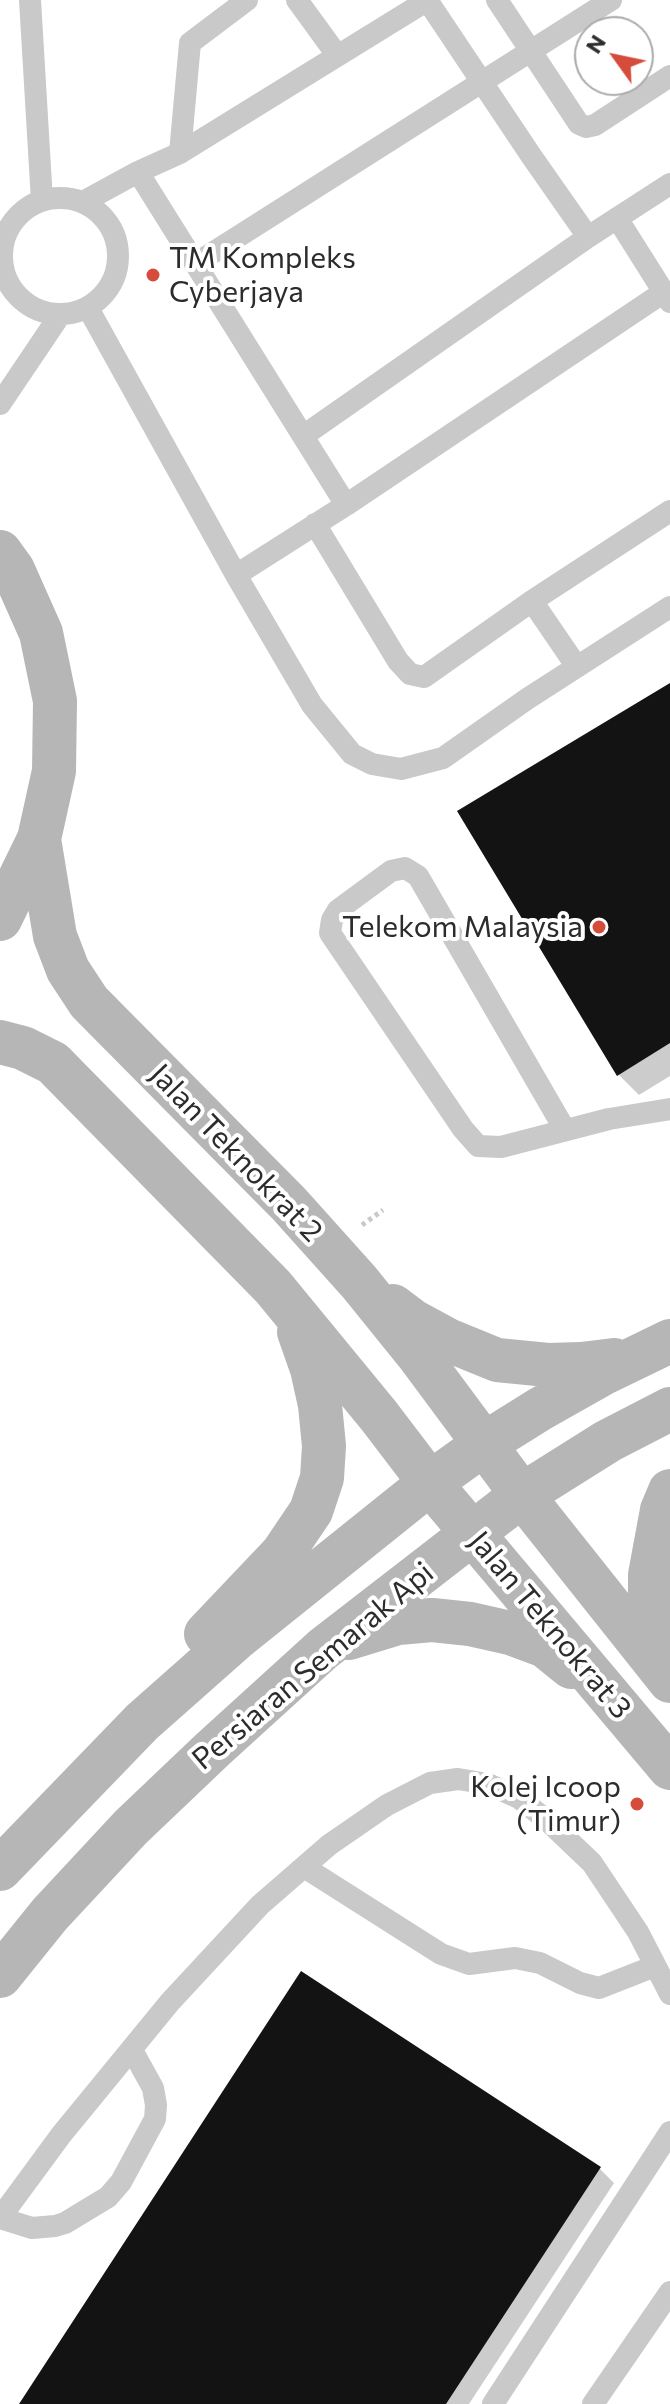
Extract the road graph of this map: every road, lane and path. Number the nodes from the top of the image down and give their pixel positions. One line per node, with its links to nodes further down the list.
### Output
1 (30, 0): 14 (lane)
2 (247, 0): 11 (lane)
3 (297, 0): 8 (lane)
4 (428, 0): 8 (lane); 10 (lane)
5 (497, 0): 7 (lane)
6 (611, 0): 7 (lane)
7 (530, 51): 9 (lane); 10 (lane)
8 (337, 55): 11 (lane)
9 (670, 76)
10 (482, 81): 18 (lane); 20 (lane)
11 (180, 153): 12 (lane)
12 (138, 172): 15 (lane); 20 (lane)
13 (670, 184): 17 (lane)
14 (42, 201): 15 (lane); 16 (lane)
15 (83, 202): 22 (lane)
16 (8, 213): 19 (lane)
17 (617, 218): 18 (lane); 21 (lane)
18 (588, 237): 25 (lane)
19 (1, 258): 23 (lane)
20 (195, 264): 25 (lane)
21 (667, 297): 26 (lane)
22 (88, 308): 23 (lane); 30 (lane)
23 (60, 315): 24 (lane)
24 (0, 404)
25 (303, 436): 26 (lane)
26 (346, 505): 28 (lane)
27 (670, 511): 31 (lane)
28 (315, 524): 30 (lane); 31 (lane)
29 (0, 552): 34 (main road)
30 (236, 575): 33 (lane)
31 (532, 601): 33 (lane)
32 (670, 607): 33 (lane)
33 (577, 667)
34 (39, 839): 35 (main road); 39 (main road, Jalan Teknokrat 2)
35 (0, 919)
36 (0, 1042): 40 (main road)
37 (670, 1109): 38 (lane)
38 (565, 1130): 38 (lane)
39 (347, 1270): 41 (main road); 43 (main road, Jalan Teknokrat 2)
40 (290, 1309): 44 (main road); 51 (main road)
41 (652, 1350): 43 (main road)
42 (670, 1409): 46 (main road, Persiaran Semarak Api)
43 (484, 1444): 44 (main road); 46 (main road, Jalan Teknokrat 3)
44 (430, 1483): 47 (main road, Jalan Teknokrat 3); 51 (main road)
45 (670, 1491): 49 (main road)
46 (522, 1495): 47 (main road, Persiaran Semarak Api); 49 (main road, Jalan Teknokrat 3)
47 (473, 1532): 48 (main road, Persiaran Semarak Api); 50 (main road, Jalan Teknokrat 3)
48 (329, 1644): 50 (main road); 56 (main road, Persiaran Semarak Api)
49 (670, 1680)
50 (614, 1700): 52 (main road, Jalan Teknokrat 3)
51 (122, 1743): 54 (main road)
52 (670, 1768)
53 (304, 1867): 55 (lane); 55 (lane); 58 (lane)
54 (0, 1869)
55 (655, 1966): 57 (lane)
56 (0, 1976)
57 (670, 1994)
58 (132, 2050): 60 (lane); 60 (lane)
59 (670, 2132): 62 (lane)
60 (0, 2218)
61 (670, 2292): 63 (lane)
62 (493, 2404)
63 (593, 2404)

